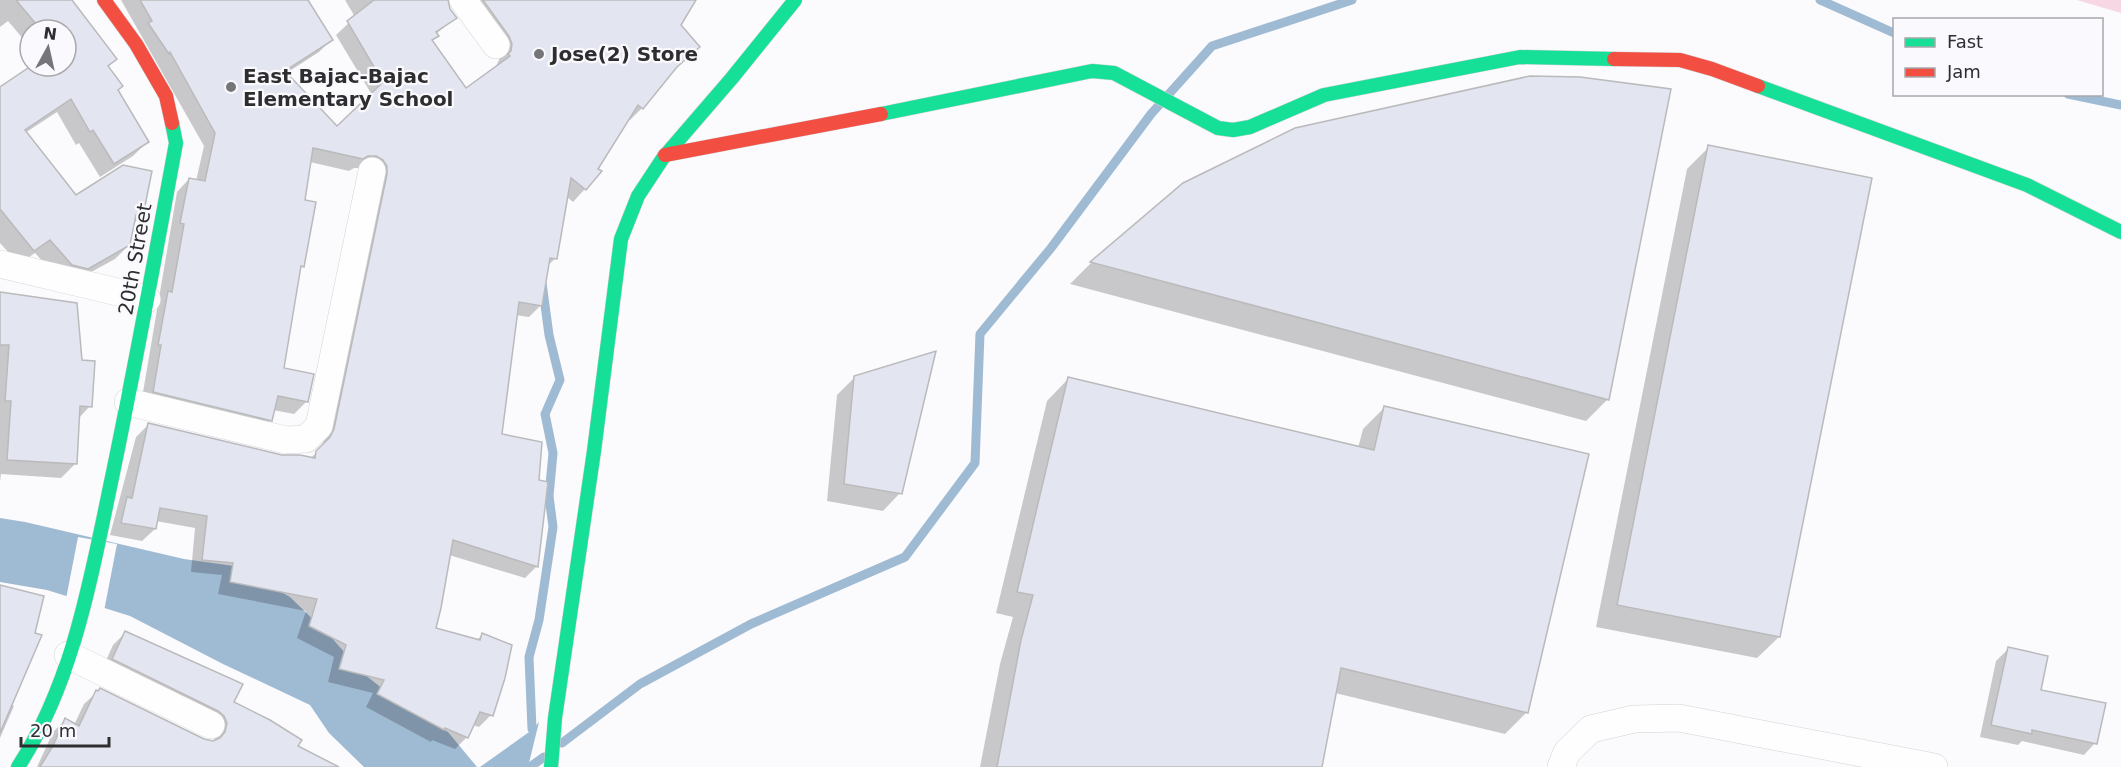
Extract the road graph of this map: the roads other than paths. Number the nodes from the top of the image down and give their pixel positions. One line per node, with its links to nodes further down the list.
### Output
1 (104, 0): 9 (street, 20th Street)
2 (464, 0): 4 (street)
3 (795, 0): 5 (street)
4 (496, 45)
5 (665, 155): 7 (street); 14 (street)
6 (372, 171): 10 (street)
7 (2121, 232)
8 (0, 264): 9 (street)
9 (147, 299): 10 (street, 20th Street)
10 (129, 402): 11 (street, 20th Street)
11 (68, 655): 12 (street); 13 (street, 20th Street)
12 (211, 725)
13 (18, 767)
14 (551, 767)
15 (1561, 767): 16 (street)
16 (1934, 767)

